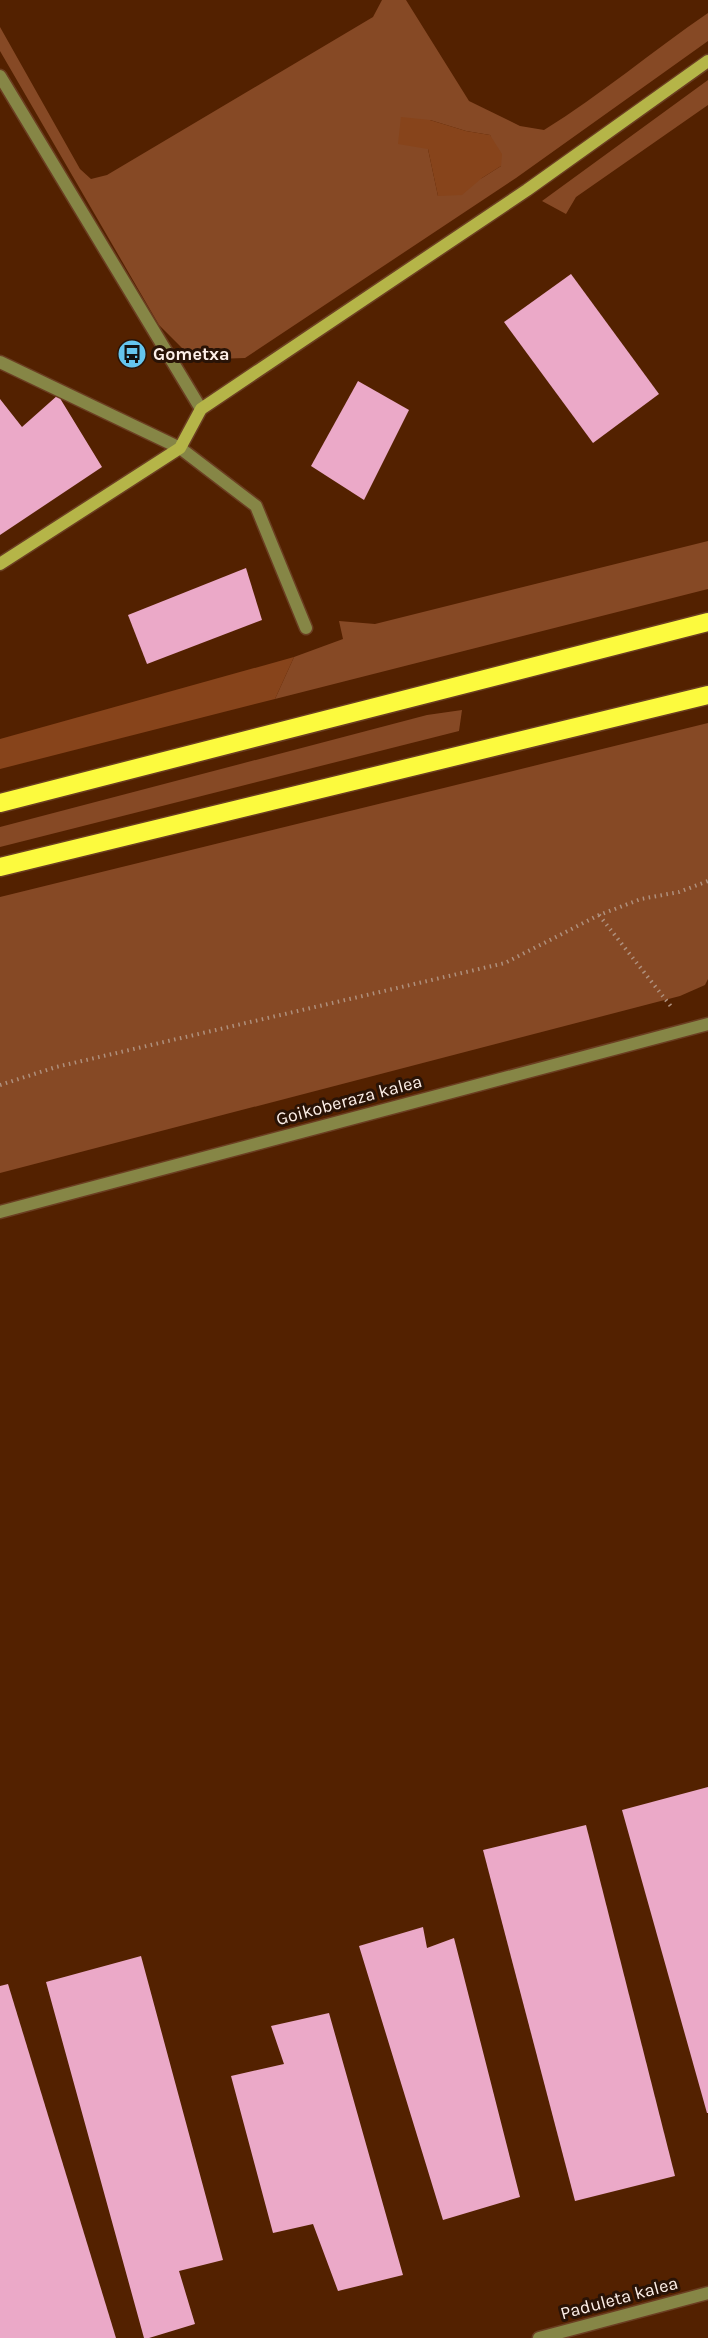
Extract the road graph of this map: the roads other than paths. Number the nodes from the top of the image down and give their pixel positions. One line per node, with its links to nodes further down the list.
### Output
1 (708, 61): 4 (street)
2 (0, 76): 4 (street)
3 (0, 362): 5 (street)
4 (201, 409): 5 (street)
5 (180, 448): 6 (street); 8 (street)
6 (0, 564)
7 (708, 622): 10 (highway)
8 (306, 628)
9 (708, 694): 11 (highway)
10 (0, 803)
11 (0, 867)
12 (708, 1024): 13 (street, Goikoberaza kalea)
13 (0, 1212)
14 (708, 2293): 15 (street, Paduleta kalea)
15 (539, 2338)

